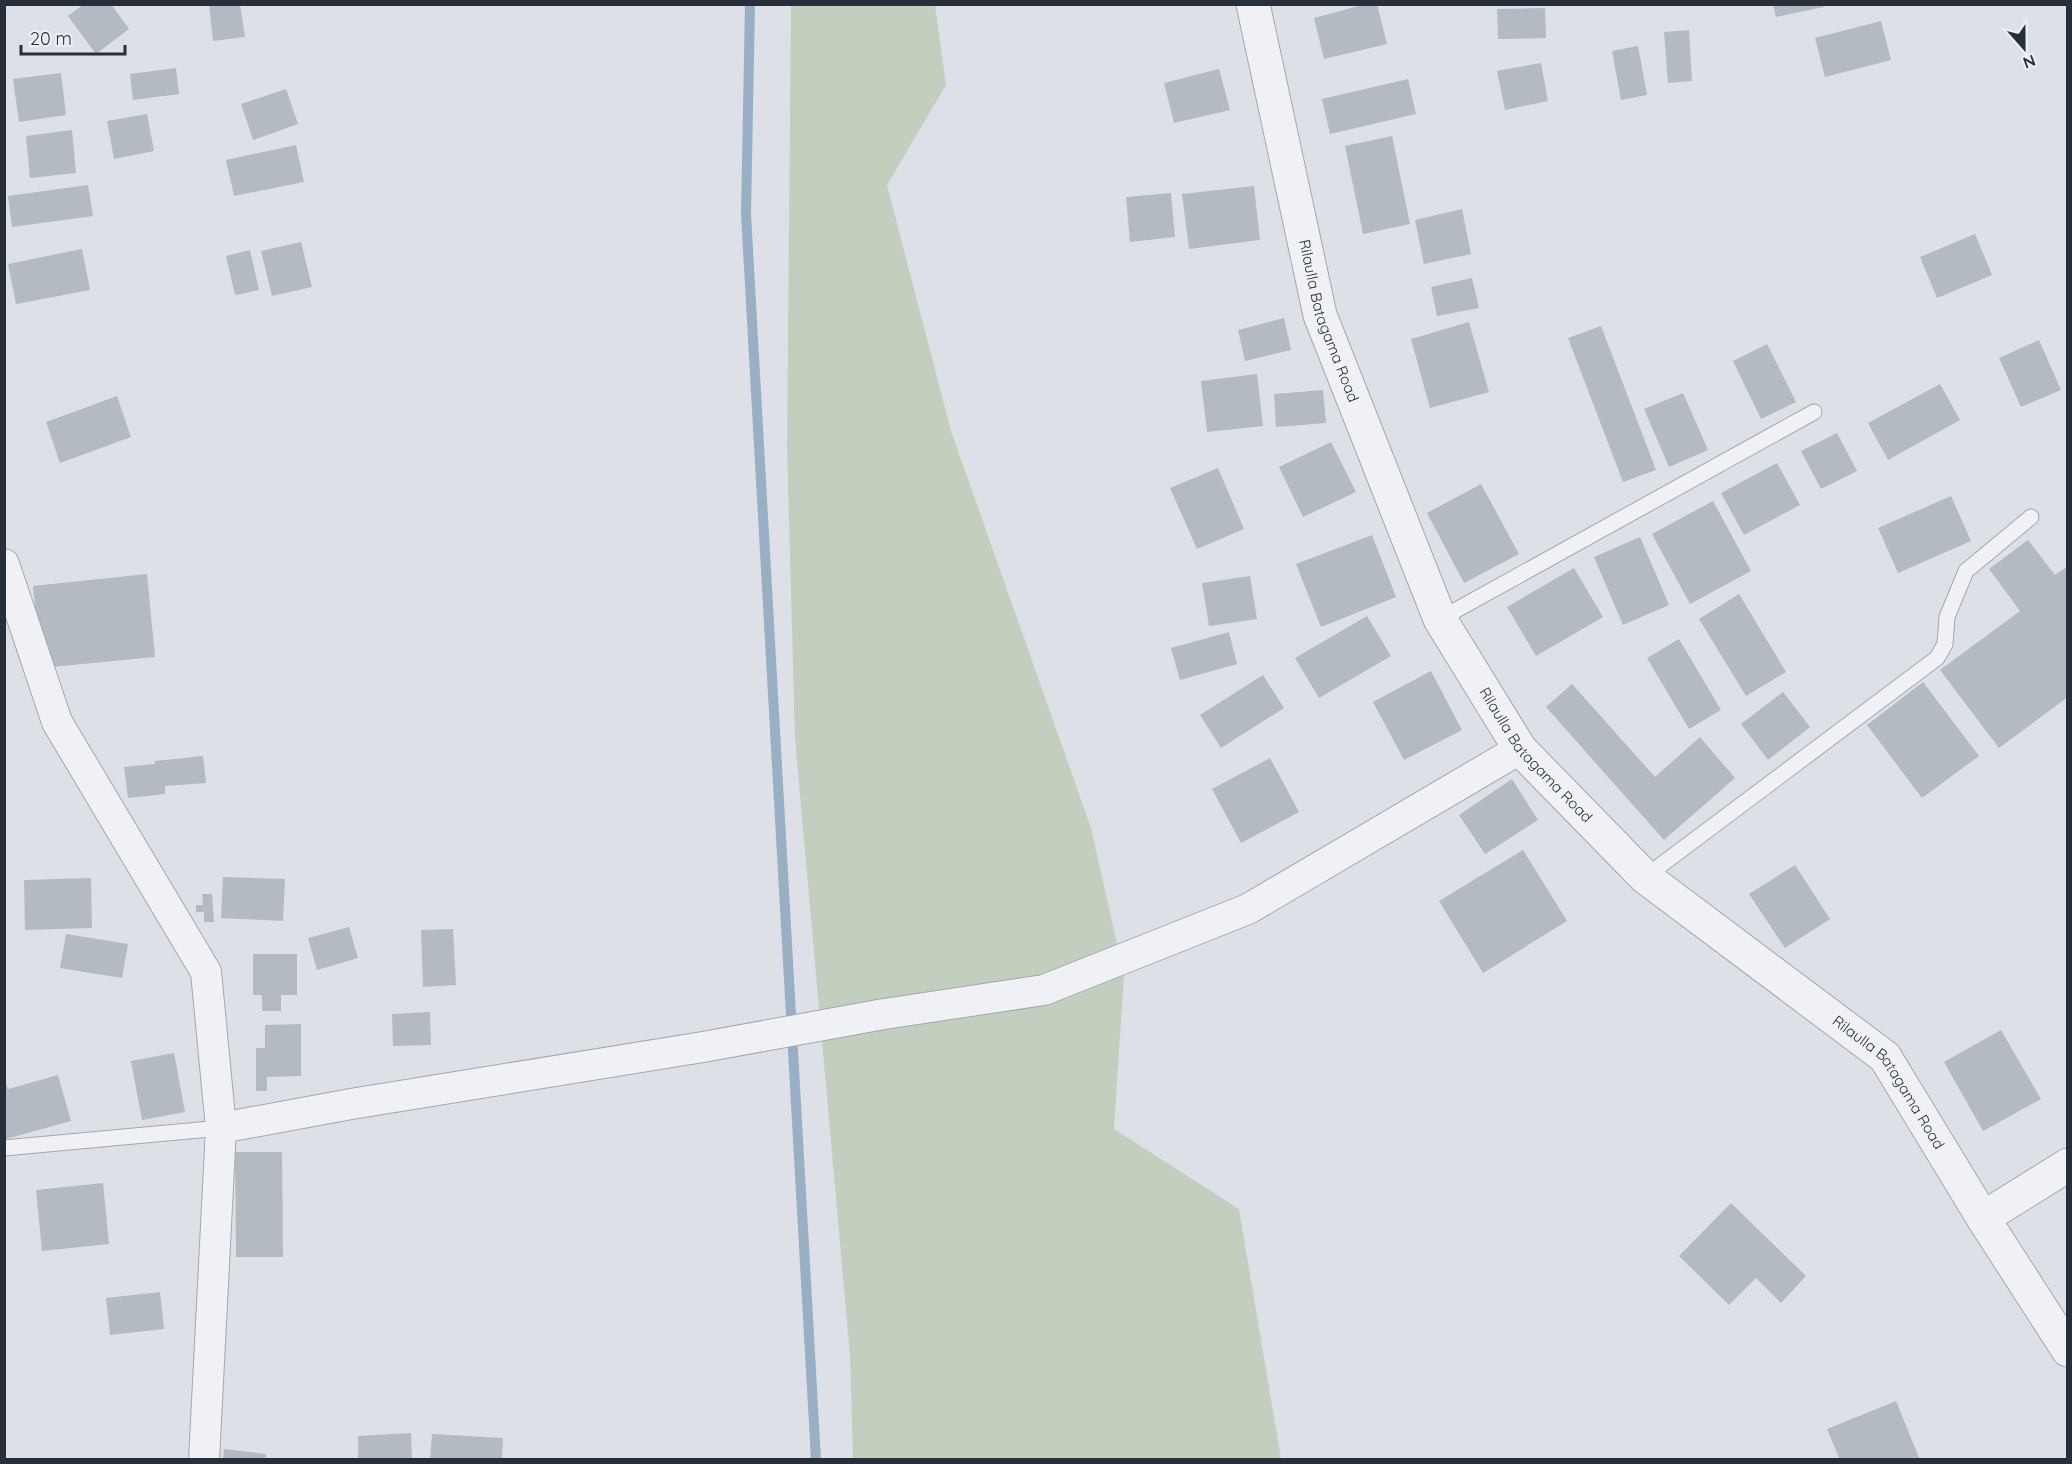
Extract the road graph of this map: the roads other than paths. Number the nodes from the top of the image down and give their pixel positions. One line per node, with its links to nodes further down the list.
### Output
1 (1253, 4): 5 (street, Rilaulla Batagama Road)
2 (1814, 412): 5 (lane)
3 (2031, 517): 7 (lane)
4 (4, 564): 8 (street)
5 (1440, 619): 6 (street, Rilaulla Batagama Road)
6 (1520, 749): 7 (street, Rilaulla Batagama Road); 8 (street)
7 (1645, 877): 11 (street, Rilaulla Batagama Road)
8 (221, 1128): 9 (lane); 13 (street)
9 (4, 1149)
10 (2067, 1165): 11 (street)
11 (1983, 1218): 12 (street, Rilaulla Batagama Road)
12 (2067, 1350)
13 (204, 1460)

